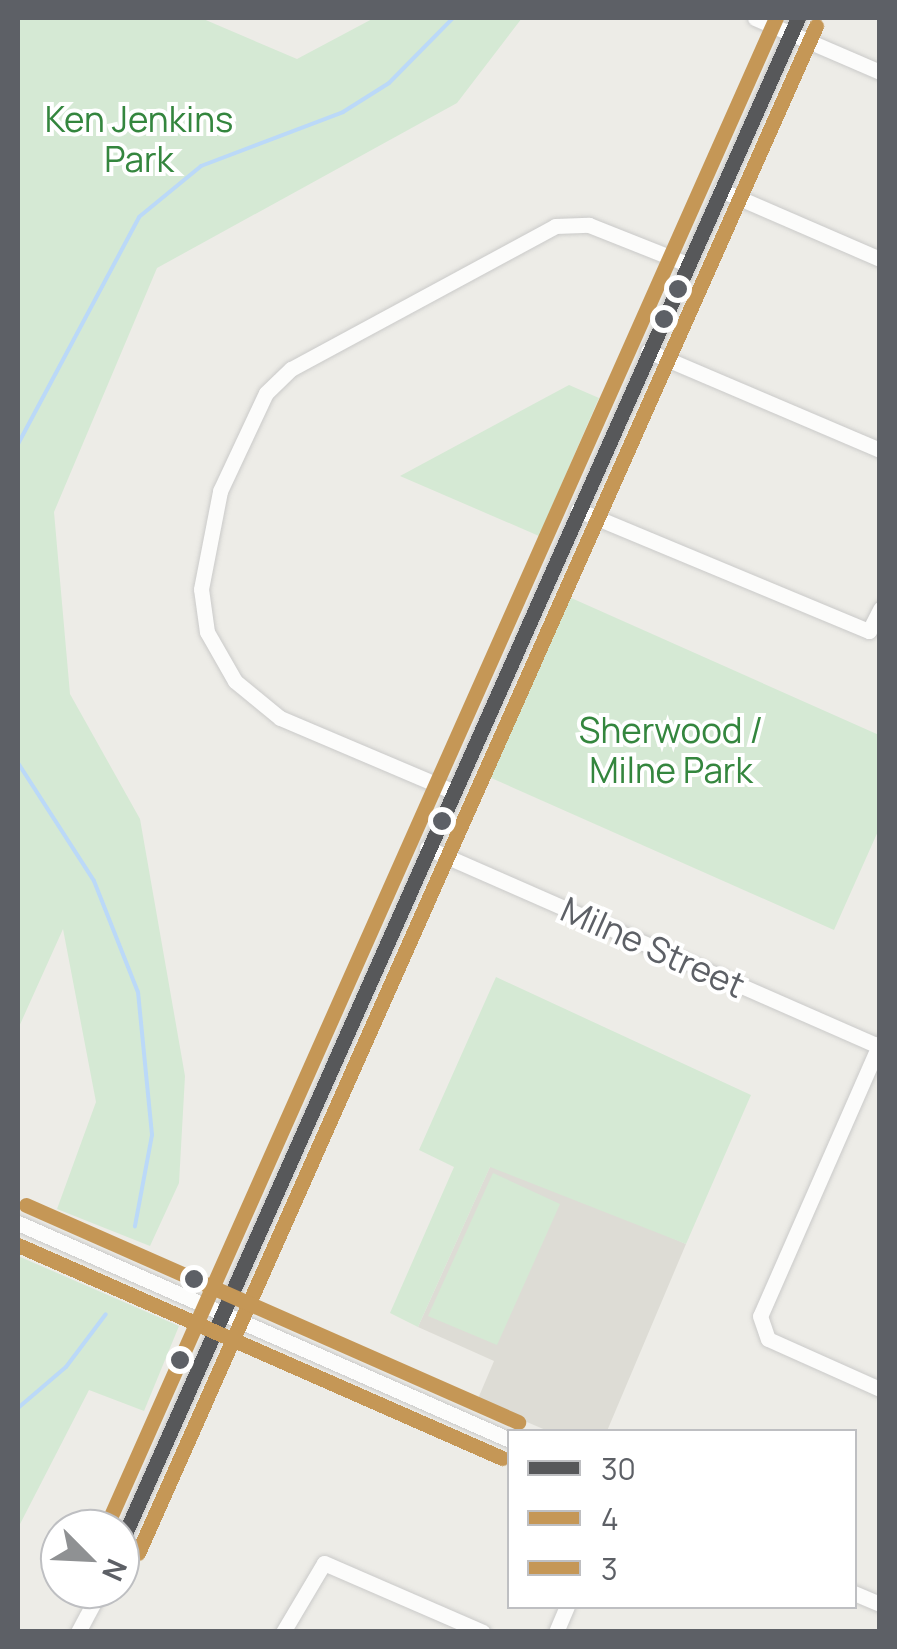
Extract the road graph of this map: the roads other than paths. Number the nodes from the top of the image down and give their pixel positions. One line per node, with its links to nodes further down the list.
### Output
1 (755, 18): 3 (street)
2 (798, 18): 3 (street)
3 (790, 33): 4 (street); 5 (street)
4 (880, 72)
5 (721, 190): 6 (street); 7 (street)
6 (880, 259)
7 (687, 264): 8 (street); 12 (street)
8 (648, 351): 9 (street); 10 (street)
9 (880, 450)
10 (578, 510): 11 (street); 12 (street)
11 (880, 608)
12 (452, 791): 13 (street)
13 (427, 848): 14 (street, Milne Street); 16 (street)
14 (879, 1045): 17 (street)
15 (18, 1224): 16 (street)
16 (222, 1314): 18 (street); 19 (street)
17 (880, 1389)
18 (507, 1439)
19 (136, 1509)
20 (90, 1609): 21 (street)
21 (78, 1632)
22 (283, 1632): 23 (street)
23 (483, 1632)

